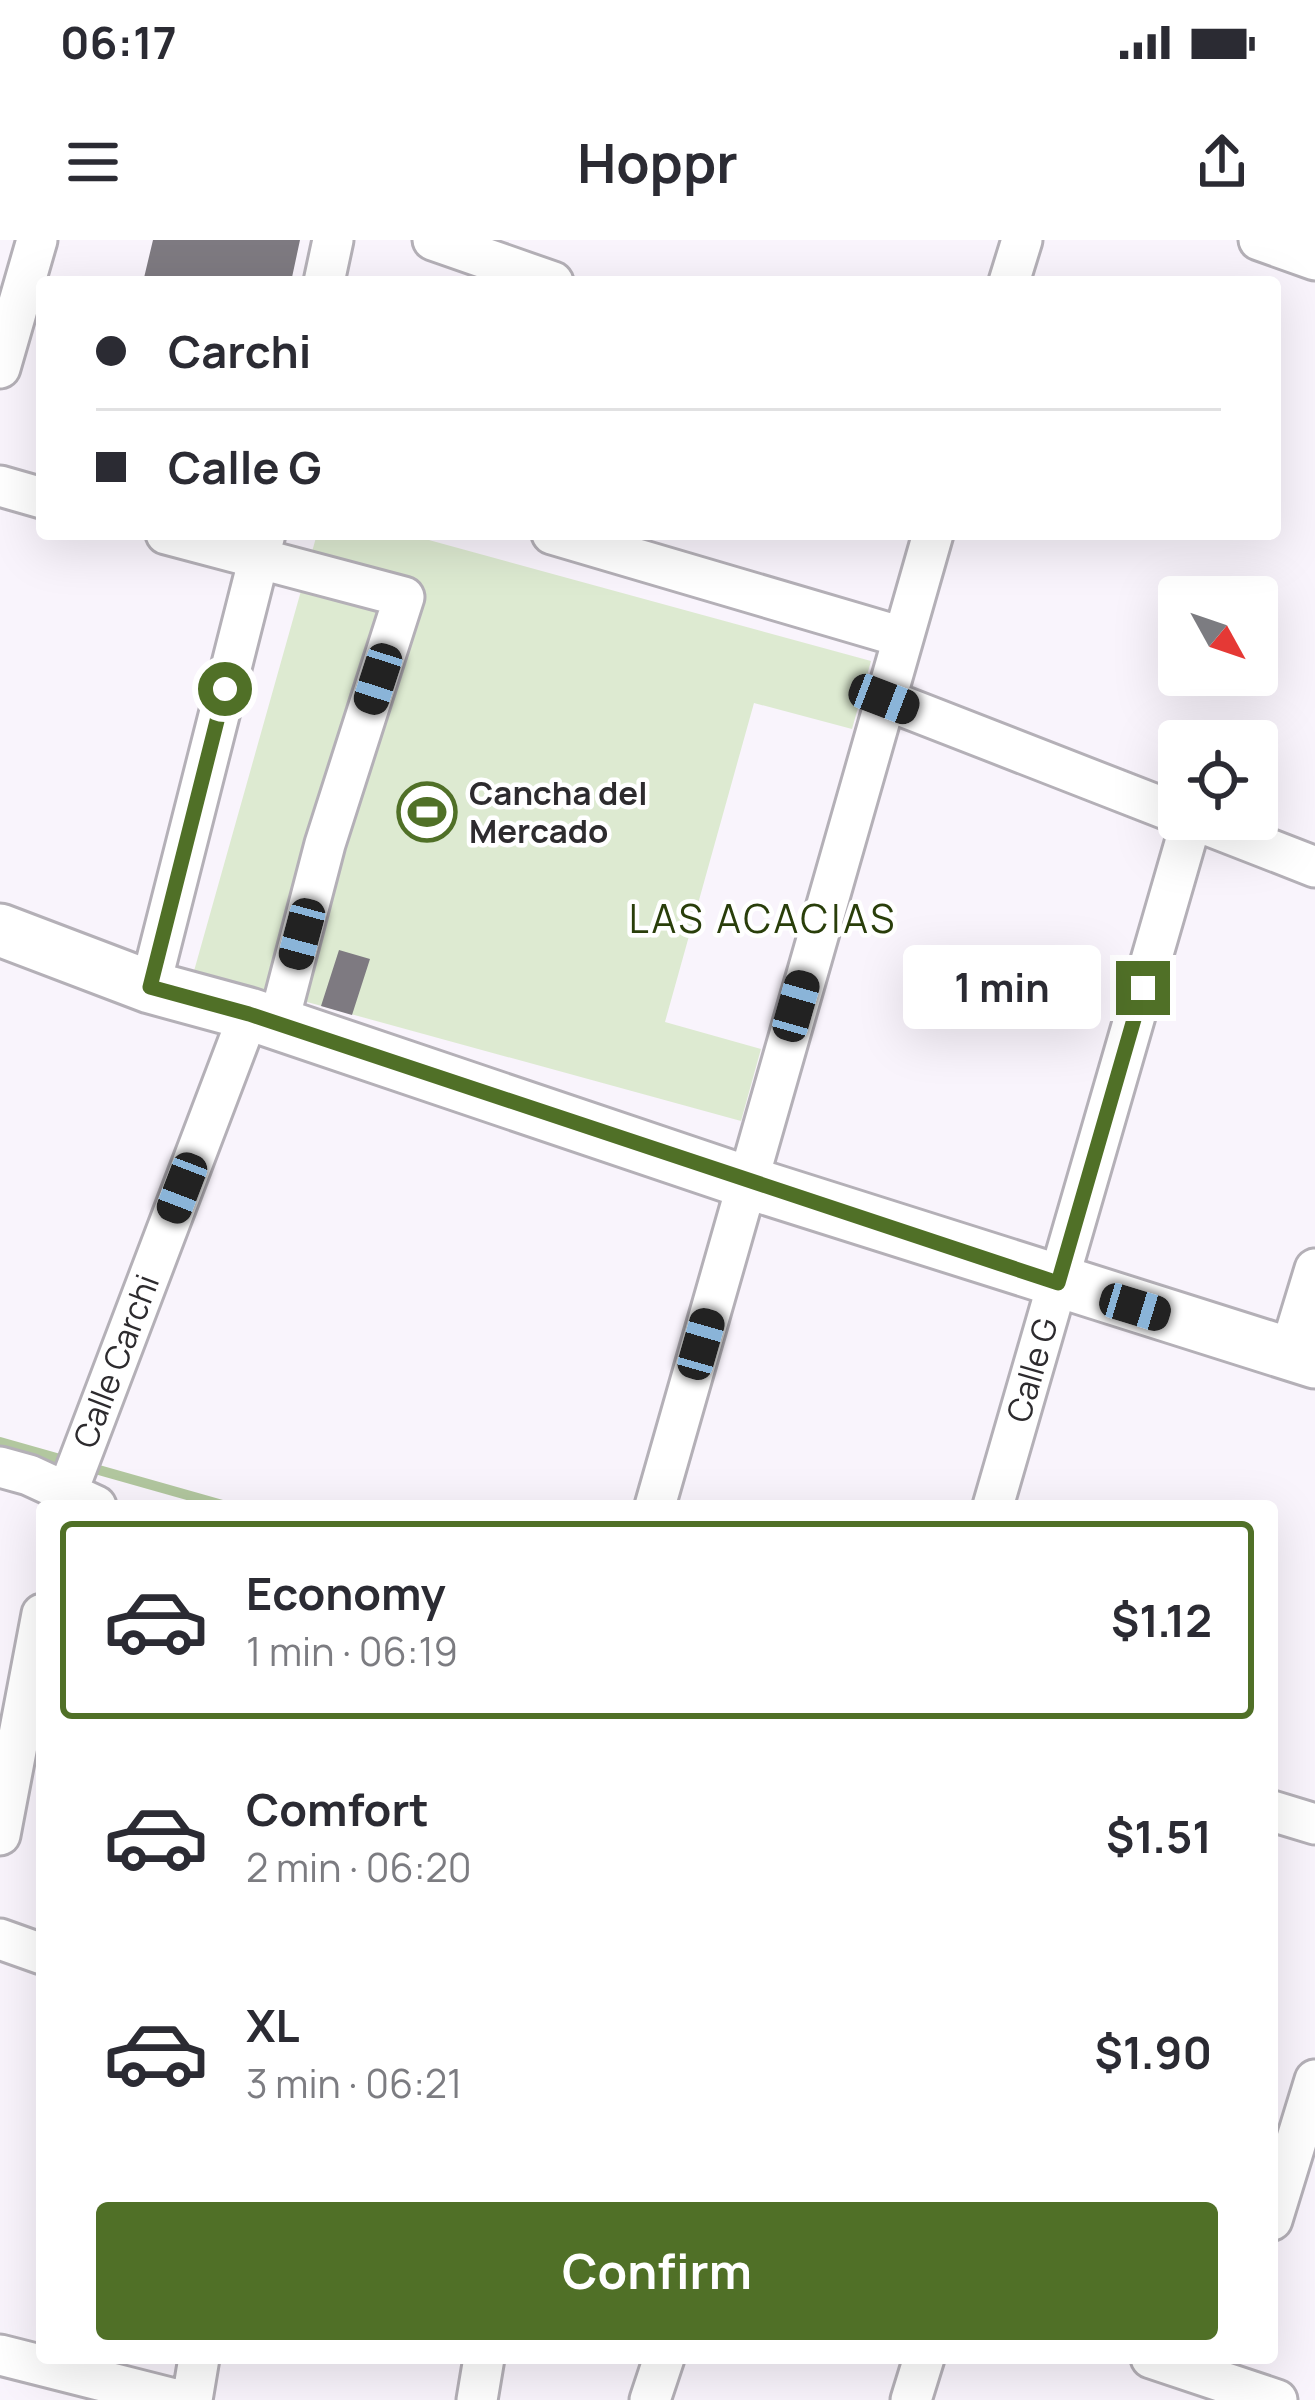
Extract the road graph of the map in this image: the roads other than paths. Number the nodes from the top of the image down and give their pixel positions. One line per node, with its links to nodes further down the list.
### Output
1 (37, 240): 10 (street)
2 (333, 240): 7 (street)
3 (433, 240): 8 (street)
4 (1022, 240): 9 (street)
5 (1259, 240): 6 (street)
6 (1315, 260)
7 (325, 276)
8 (536, 276)
9 (1012, 276)
10 (0, 368)
11 (0, 486): 12 (street)
12 (36, 496)
13 (210, 540): 16 (street)
14 (572, 540): 17 (street)
15 (931, 540): 17 (street)
16 (261, 547): 24 (street); 25 (street, Calle Carchi)
17 (902, 637): 18 (street)
18 (884, 699): 19 (street); 26 (street)
19 (1158, 806)
20 (1186, 840): 28 (street, Calle G)
21 (1246, 840): 22 (street)
22 (1315, 867)
23 (0, 930): 24 (main road)
24 (150, 987): 25 (main road)
25 (264, 1019): 26 (main road); 32 (street, Calle Carchi)
26 (746, 1182): 28 (main road); 33 (street)
27 (1315, 1269): 29 (street)
28 (1058, 1283): 29 (main road); 34 (street, Calle G)
29 (1302, 1358)
30 (0, 1466): 31 (street)
31 (73, 1500)
32 (75, 1500)
33 (657, 1500)
34 (995, 1500)
35 (36, 1646): 38 (street)
36 (1278, 1813): 37 (street)
37 (1315, 1824)
38 (0, 1835)
39 (0, 1940): 40 (street)
40 (36, 1952)
41 (1315, 2080): 42 (street)
42 (1278, 2200)
43 (0, 2355): 50 (street)
44 (198, 2364): 51 (street)
45 (483, 2364): 52 (street)
46 (662, 2364): 53 (street)
47 (922, 2364): 54 (street)
48 (1170, 2364): 49 (street)
49 (1222, 2381): 55 (street)
50 (178, 2400)
51 (192, 2400)
52 (477, 2400)
53 (650, 2400)
54 (911, 2400)
55 (1277, 2400)

